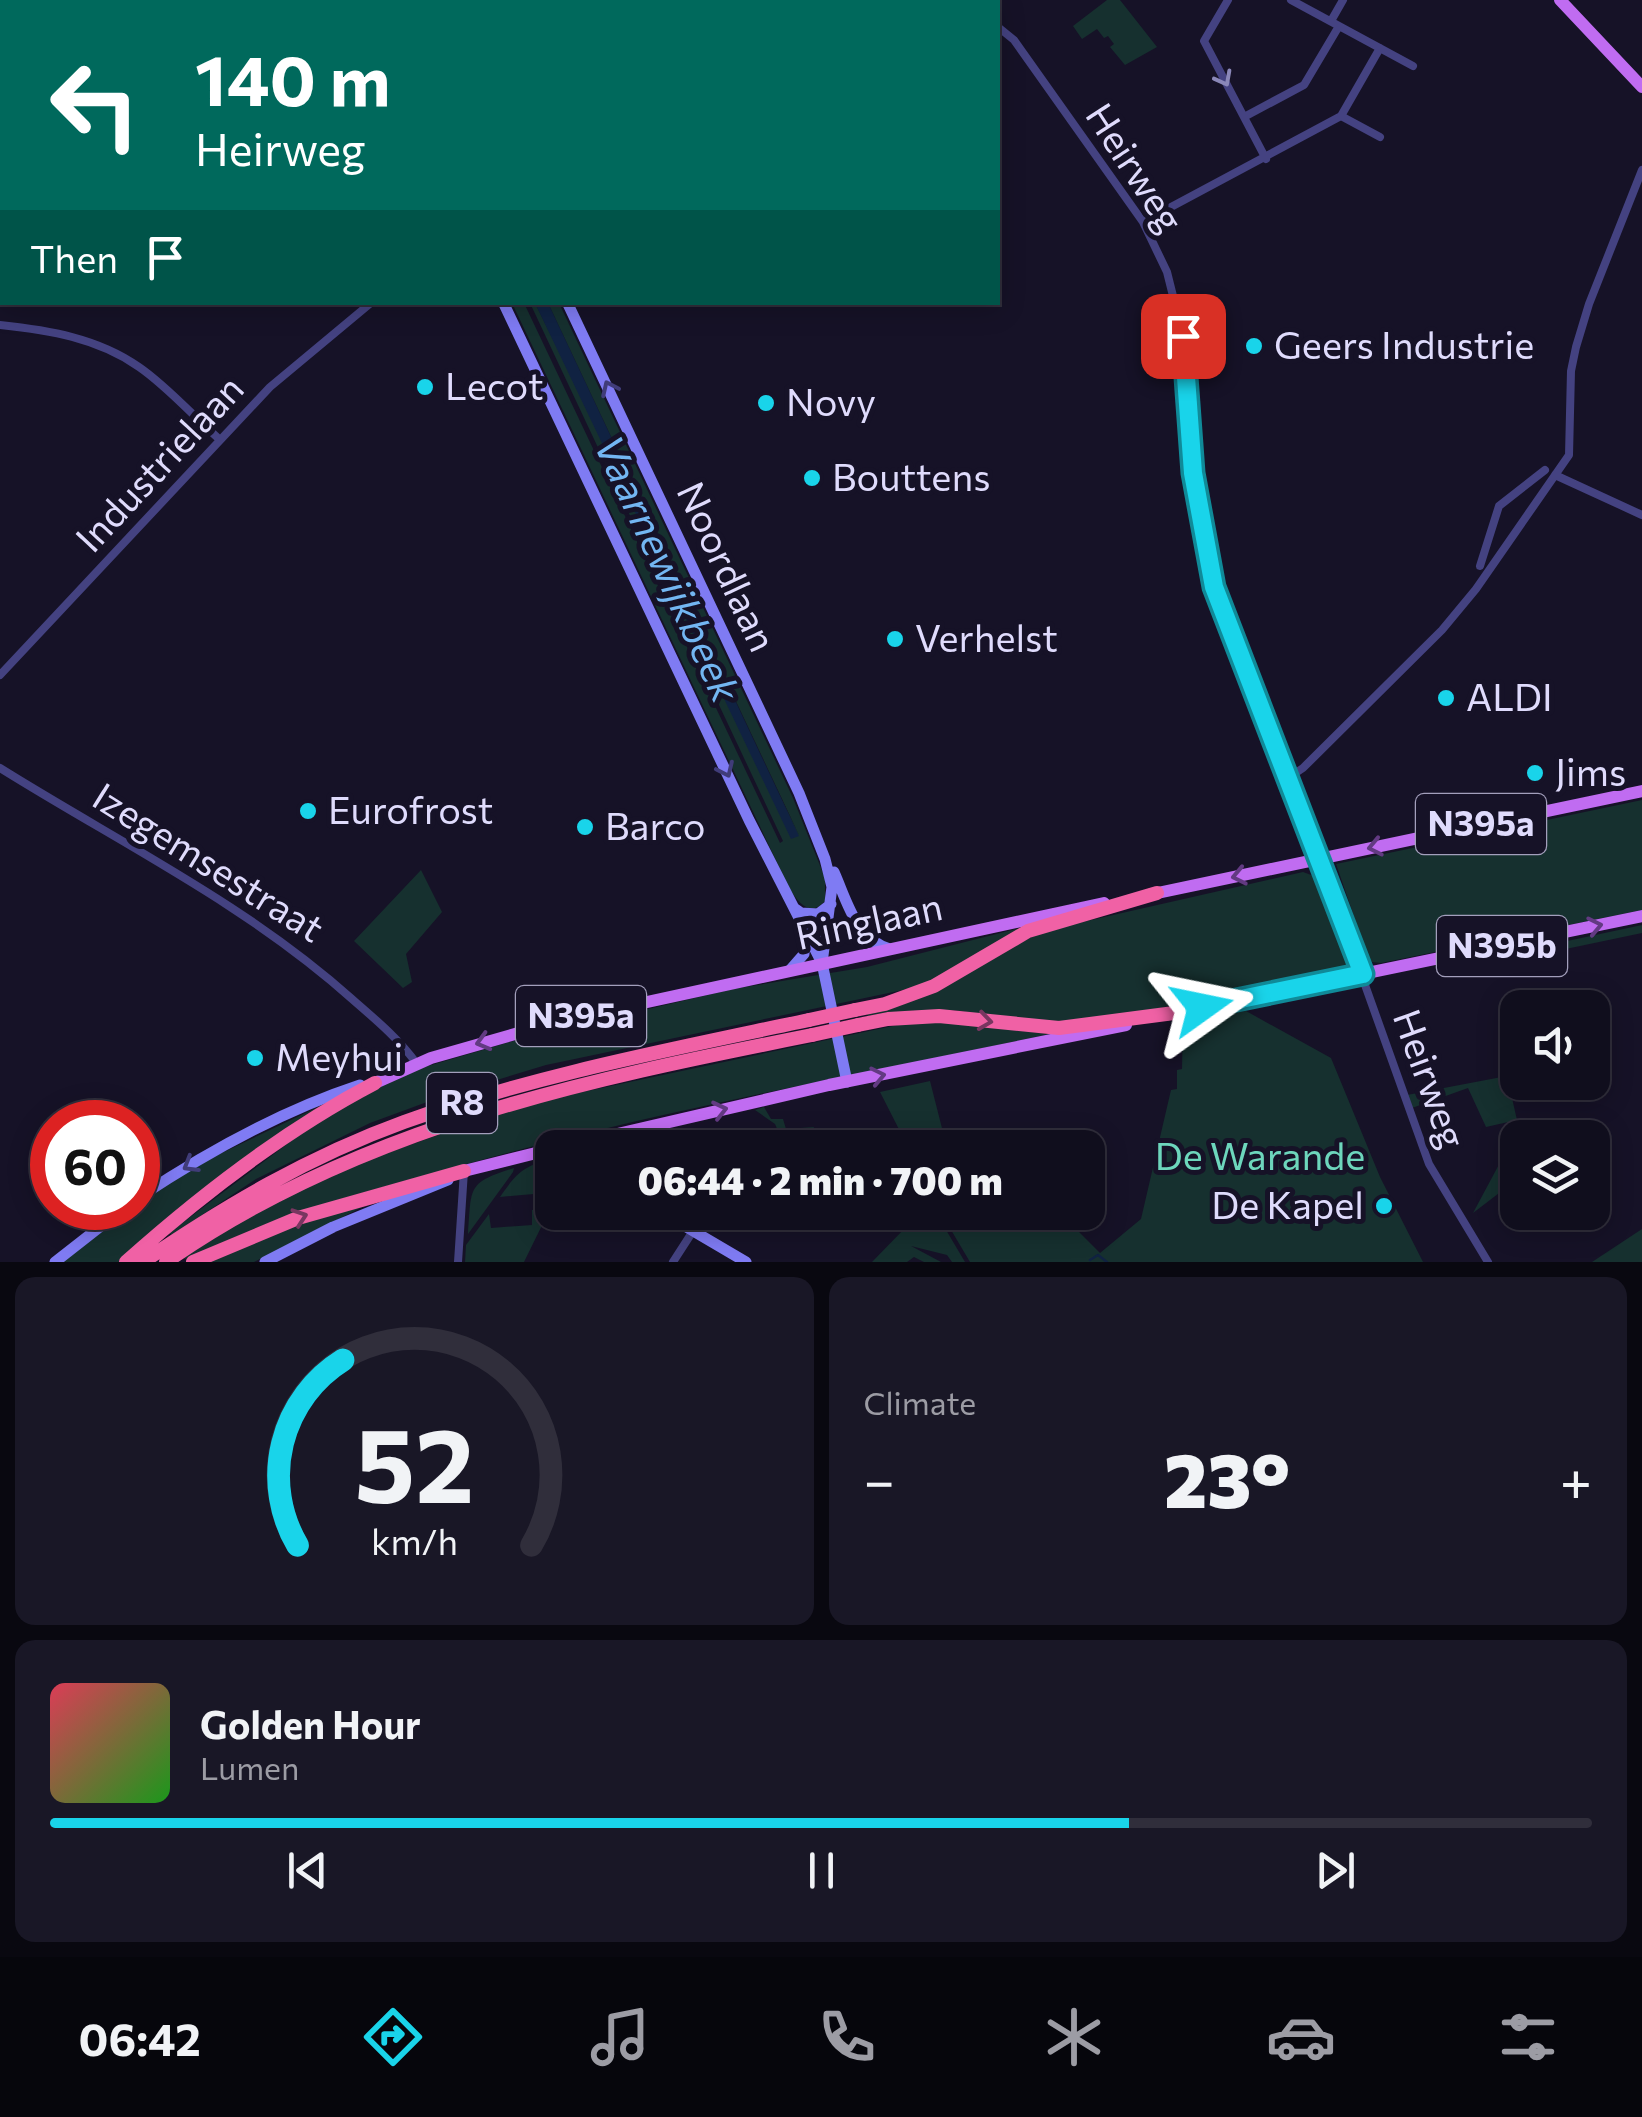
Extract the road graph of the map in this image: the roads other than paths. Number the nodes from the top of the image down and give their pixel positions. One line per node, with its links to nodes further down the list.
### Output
1 (1228, 0): 11 (street, one-way to 11)
2 (1292, 0): 5 (street)
3 (1343, 0): 5 (street)
4 (1560, 0): 9 (main road)
5 (1335, 23): 7 (street); 11 (street)
6 (1000, 29): 15 (street, Heirweg)
7 (1380, 48): 8 (street); 10 (street)
8 (1413, 66)
9 (1642, 87)
10 (1341, 116): 12 (street); 13 (street)
11 (1244, 117): 13 (street)
12 (1380, 137)
13 (1266, 159): 15 (street)
14 (1642, 170): 22 (street)
15 (1143, 222): 29 (street, Heirweg)
16 (368, 305): 20 (street, Industrielaan)
17 (505, 305): 35 (street, Noordlaan, one-way to 35)
18 (569, 305): 32 (street, Noordlaan, one-way to 18)
19 (0, 324): 20 (street)
20 (219, 439): 27 (street, Industrielaan)
21 (1545, 470): 23 (street)
22 (1555, 475): 24 (street); 25 (street)
23 (1511, 495): 24 (street); 26 (street)
24 (1532, 508): 29 (street)
25 (1642, 515)
26 (1480, 566)
27 (0, 676)
28 (0, 768): 45 (street, Izegemsestraat)
29 (1288, 778): 31 (street, Heirweg)
30 (1642, 790): 31 (main road, Ringlaan / N395a, one-way to 31)
31 (1320, 859): 33 (main road, Ringlaan / N395a, one-way to 33); 41 (street, Heirweg)
32 (826, 860): 34 (street, Noordlaan); 38 (street, Noordlaan)
33 (1158, 893): 38 (main road, Ringlaan / N395a); 43 (highway, R8)
34 (831, 904): 35 (street); 39 (street, Noordlaan)
35 (794, 908): 37 (street, Noordlaan)
36 (1642, 916): 41 (main road, N395b, one-way to 36)
37 (802, 928): 39 (street, Noordlaan); 40 (street)
38 (890, 949): 39 (main road, Ringlaan / N395a)
39 (822, 963): 40 (main road, Ringlaan / N395a); 46 (street, Noordlaan)
40 (790, 970): 45 (main road, Ringlaan / N395a, one-way to 45)
41 (1363, 974): 42 (main road, N395b); 63 (street, Heirweg)
42 (1174, 1013): 43 (highway, R8, one-way to 42); 46 (main road, N395b, one-way to 42)
43 (856, 1018): 44 (highway, R8, bridge)
44 (811, 1027): 56 (highway, R8); 57 (highway, R8)
45 (416, 1064): 47 (main road, Ringlaan / N395a)
46 (847, 1082): 48 (main road, N395b, one-way to 46)
47 (374, 1083): 51 (street, Ringlaan / N395a, one-way to 51); 55 (highway, R8)
48 (640, 1130)
49 (535, 1153): 50 (main road, N395b)
50 (464, 1171): 58 (highway, R8, one-way to 50); 59 (street, N395b); 60 (street)
51 (160, 1184)
52 (96, 1230): 54 (street)
53 (692, 1231): 61 (street); 62 (street)
54 (55, 1262)
55 (126, 1262)
56 (143, 1262)
57 (166, 1262)
58 (193, 1262)
59 (264, 1262)
60 (458, 1262)
61 (674, 1262)
62 (746, 1262)
63 (1488, 1262)

